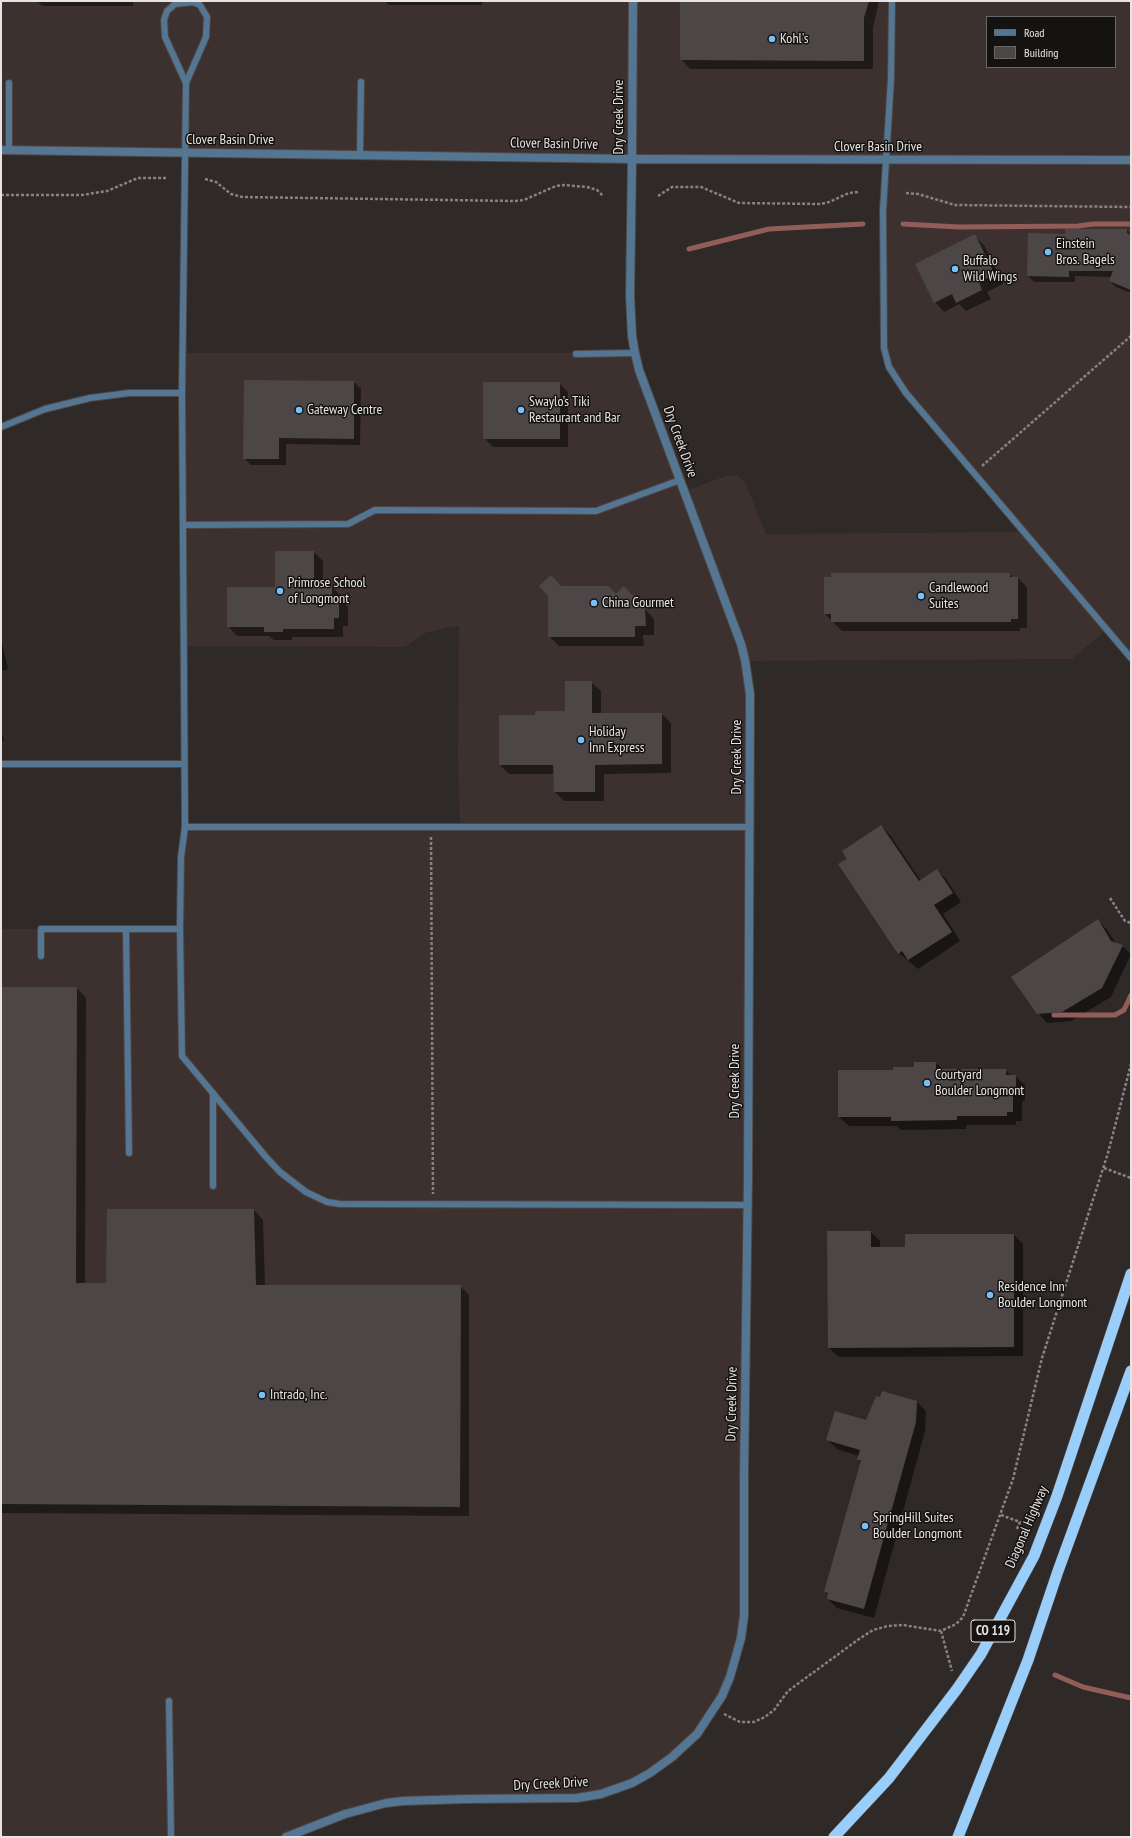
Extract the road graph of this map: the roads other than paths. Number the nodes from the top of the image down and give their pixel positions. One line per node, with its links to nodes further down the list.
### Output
1 (632, 1): 9 (street, Dry Creek Drive)
2 (892, 1): 10 (lane)
3 (361, 82): 8 (lane)
4 (9, 83): 6 (lane)
5 (186, 83): 5 (lane); 7 (lane)
6 (5, 150): 7 (street, Clover Basin Drive)
7 (186, 153): 8 (street, Clover Basin Drive); 14 (lane)
8 (360, 154): 9 (street, Clover Basin Drive)
9 (632, 159): 10 (street, Clover Basin Drive); 12 (street, Dry Creek Drive)
10 (886, 160): 11 (street, Clover Basin Drive); 18 (lane)
11 (1131, 160)
12 (635, 353): 13 (lane); 16 (street, Dry Creek Drive)
13 (576, 354)
14 (182, 393): 15 (lane); 17 (lane)
15 (1, 427)
16 (680, 480): 17 (lane); 22 (street, Dry Creek Drive)
17 (183, 525): 20 (lane)
18 (1131, 658)
19 (1, 764): 20 (lane)
20 (184, 764): 21 (lane)
21 (185, 827): 22 (lane); 24 (lane)
22 (750, 827): 29 (street, Dry Creek Drive)
23 (126, 929): 24 (lane); 25 (lane); 27 (lane)
24 (180, 929): 26 (lane)
25 (41, 956)
26 (213, 1093): 28 (lane); 29 (lane)
27 (128, 1153)
28 (213, 1186)
29 (747, 1205): 34 (street, Dry Creek Drive)
30 (1131, 1274): 35 (highway, Diagonal Highway / CO 119)
31 (1131, 1371): 36 (highway, CO 119)
32 (169, 1701): 33 (lane)
33 (171, 1837)
34 (286, 1837)
35 (834, 1837)
36 (958, 1837)

